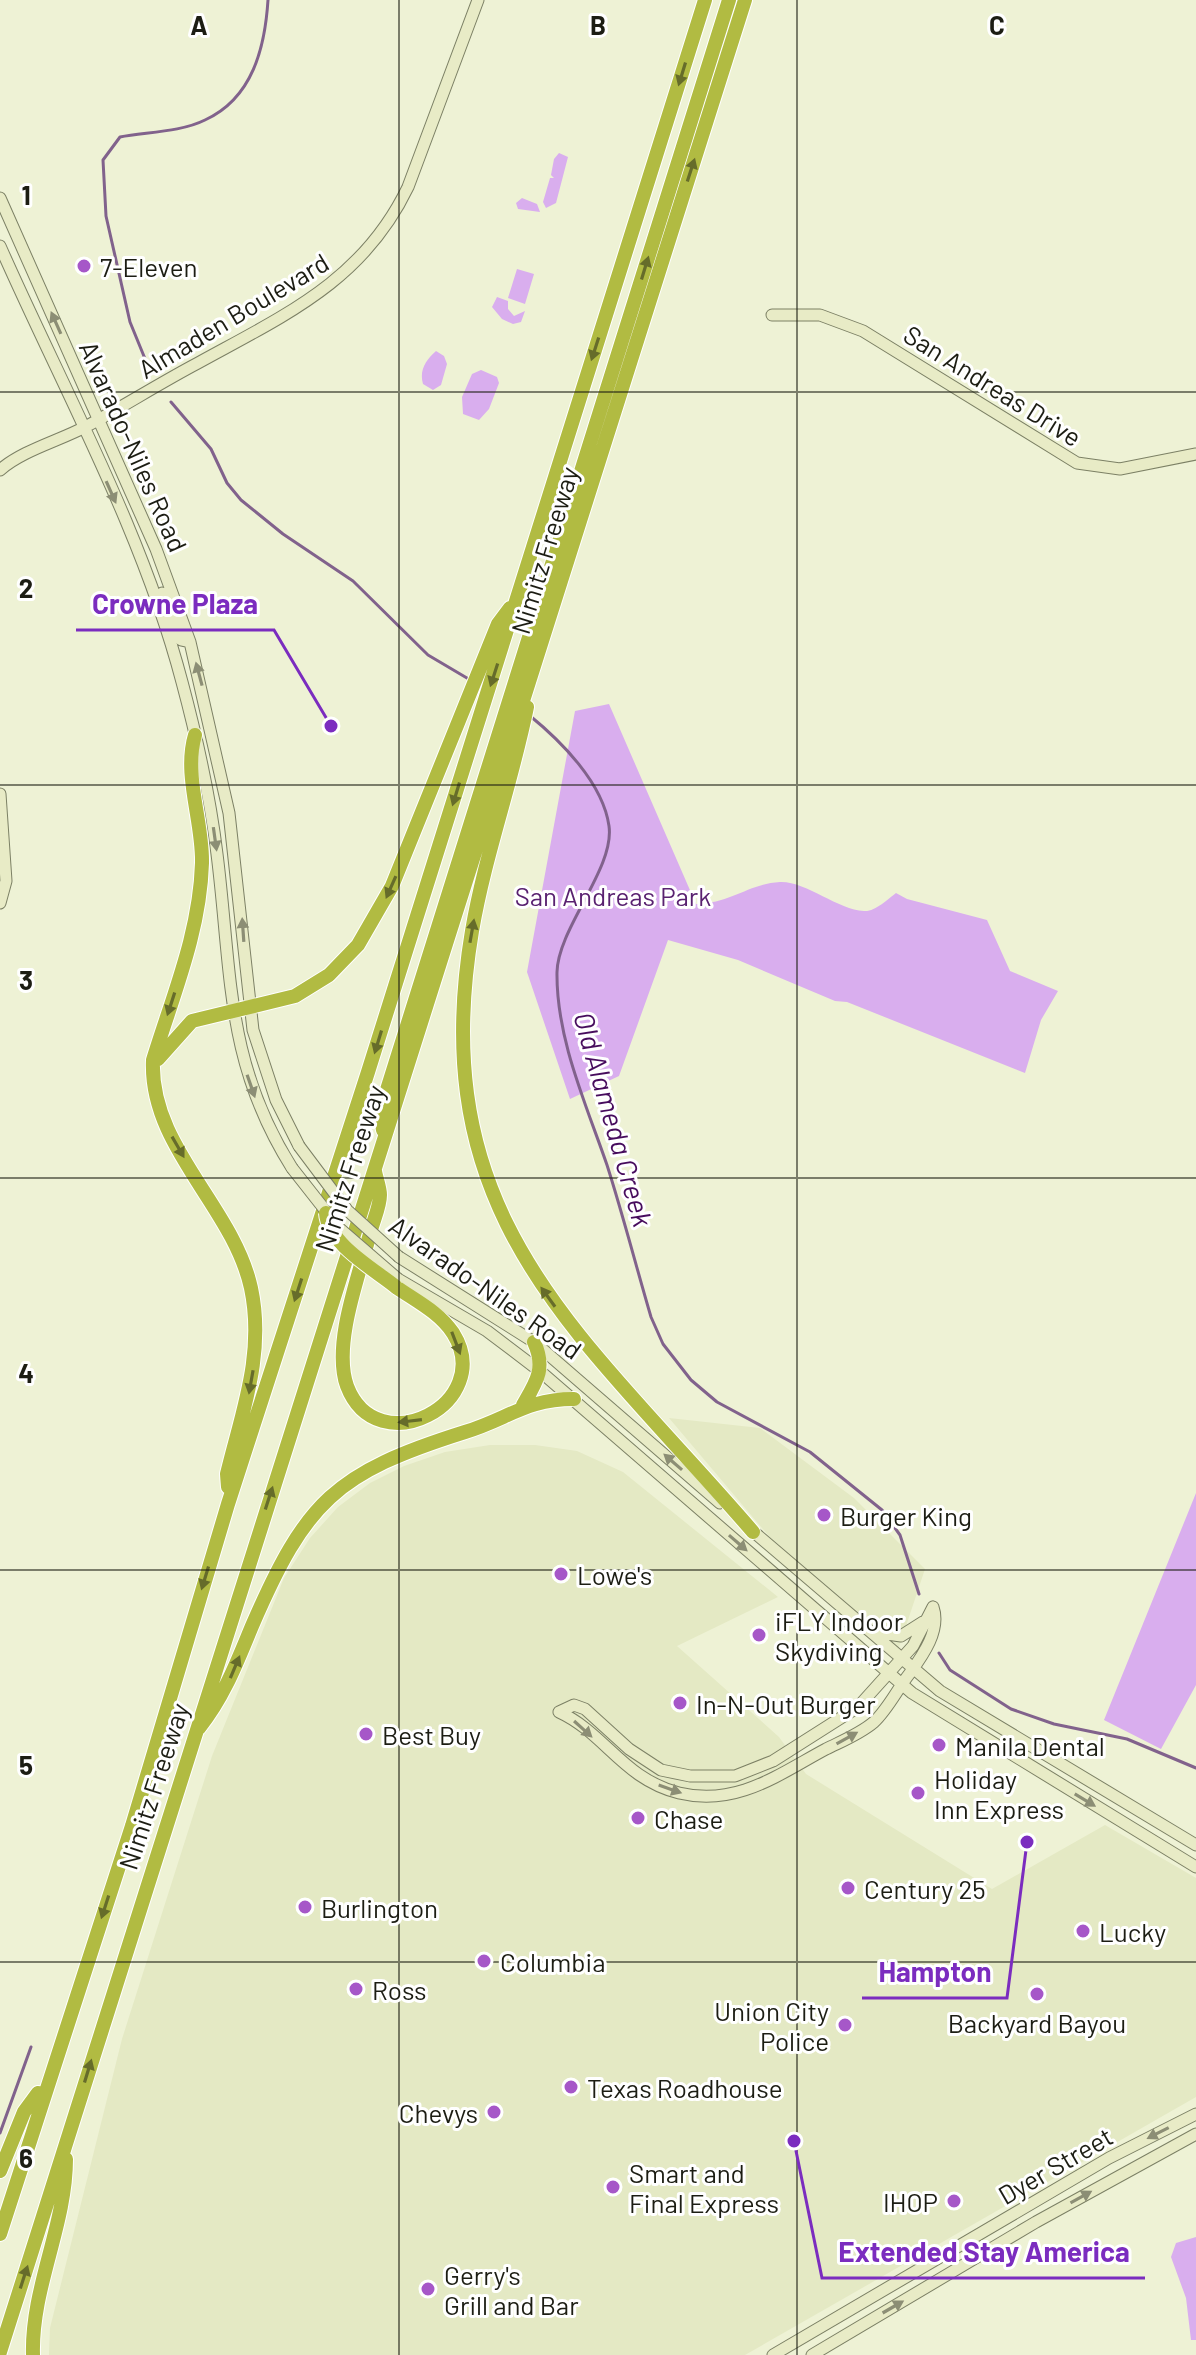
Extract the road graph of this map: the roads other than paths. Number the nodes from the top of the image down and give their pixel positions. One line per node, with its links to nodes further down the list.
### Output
1 (478, 0): 8 (main road, Almaden Boulevard)
2 (705, 0): 13 (highway, Nimitz Freeway, one-way to 13)
3 (729, 0): 14 (highway, one-way to 3)
4 (745, 0): 14 (highway, Nimitz Freeway, one-way to 4)
5 (0, 198): 8 (main road, Alvarado-Niles Road, one-way to 5)
6 (0, 246): 9 (main road, Alvarado-Niles Road)
7 (772, 315): 10 (main road, San Andreas Drive)
8 (99, 419): 9 (main road, Almaden Boulevard); 15 (main road, Alvarado-Niles Road)
9 (82, 429): 11 (main road, Almaden Boulevard); 12 (main road, Alvarado-Niles Road, one-way to 12)
10 (1196, 454)
11 (0, 470)
12 (140, 556): 15 (main road); 16 (main road, Alvarado-Niles Road)
13 (503, 627): 20 (highway, one-way to 20); 30 (highway, Nimitz Freeway, one-way to 30)
14 (534, 640): 17 (highway, Nimitz Freeway)
15 (190, 642): 20 (main road, Alvarado-Niles Road, one-way to 15)
16 (195, 735): 21 (main road, Alvarado-Niles Road, one-way to 21); 22 (highway, one-way to 22)
17 (510, 736): 23 (highway, Nimitz Freeway); 31 (highway, one-way to 17)
18 (0, 794): 19 (main road)
19 (0, 903)
20 (249, 1007): 21 (highway); 26 (main road, Alvarado-Niles Road, bridge)
21 (231, 1010): 22 (highway); 24 (main road, Alvarado-Niles Road, one-way to 24, bridge)
22 (153, 1075): 30 (highway, one-way to 30)
23 (374, 1166): 25 (highway, one-way to 23); 38 (highway, Nimitz Freeway, one-way to 23)
24 (326, 1213): 25 (highway, bridge)
25 (397, 1283): 27 (main road, Alvarado-Niles Road)
26 (534, 1342): 27 (highway); 31 (main road, Alvarado-Niles Road, one-way to 26)
27 (541, 1372): 28 (main road, Alvarado-Niles Road); 29 (highway)
28 (574, 1399): 29 (highway); 36 (main road, Alvarado-Niles Road, one-way to 36)
29 (523, 1405): 38 (highway, one-way to 29)
30 (228, 1504): 41 (highway, Nimitz Freeway, one-way to 41)
31 (753, 1532): 33 (main road, Alvarado-Niles Road)
32 (923, 1622): 33 (main road); 34 (main road); 35 (main road)
33 (871, 1632): 34 (main road, Alvarado-Niles Road)
34 (901, 1659): 35 (main road, Alvarado-Niles Road); 36 (main road)
35 (912, 1669): 37 (main road); 39 (main road, Alvarado-Niles Road)
36 (888, 1673): 37 (main road, Alvarado-Niles Road); 37 (main road, one-way to 37)
37 (901, 1684): 40 (main road, Alvarado-Niles Road, one-way to 40)
38 (195, 1733): 44 (highway, Nimitz Freeway, one-way to 38)
39 (1196, 1845)
40 (1196, 1867)
41 (46, 2083): 45 (highway); 47 (highway, Nimitz Freeway)
42 (1196, 2114): 46 (main road, Dyer Street, one-way to 46)
43 (1196, 2134): 48 (main road, Dyer Street, one-way to 43)
44 (66, 2145): 49 (highway, Nimitz Freeway, one-way to 44); 50 (highway)
45 (0, 2171)
46 (981, 2233): 48 (main road); 51 (main road, Dyer Street)
47 (0, 2234)
48 (968, 2263): 52 (main road, Dyer Street, one-way to 48)
49 (0, 2352)
50 (33, 2355)
51 (773, 2355)
52 (812, 2355)

